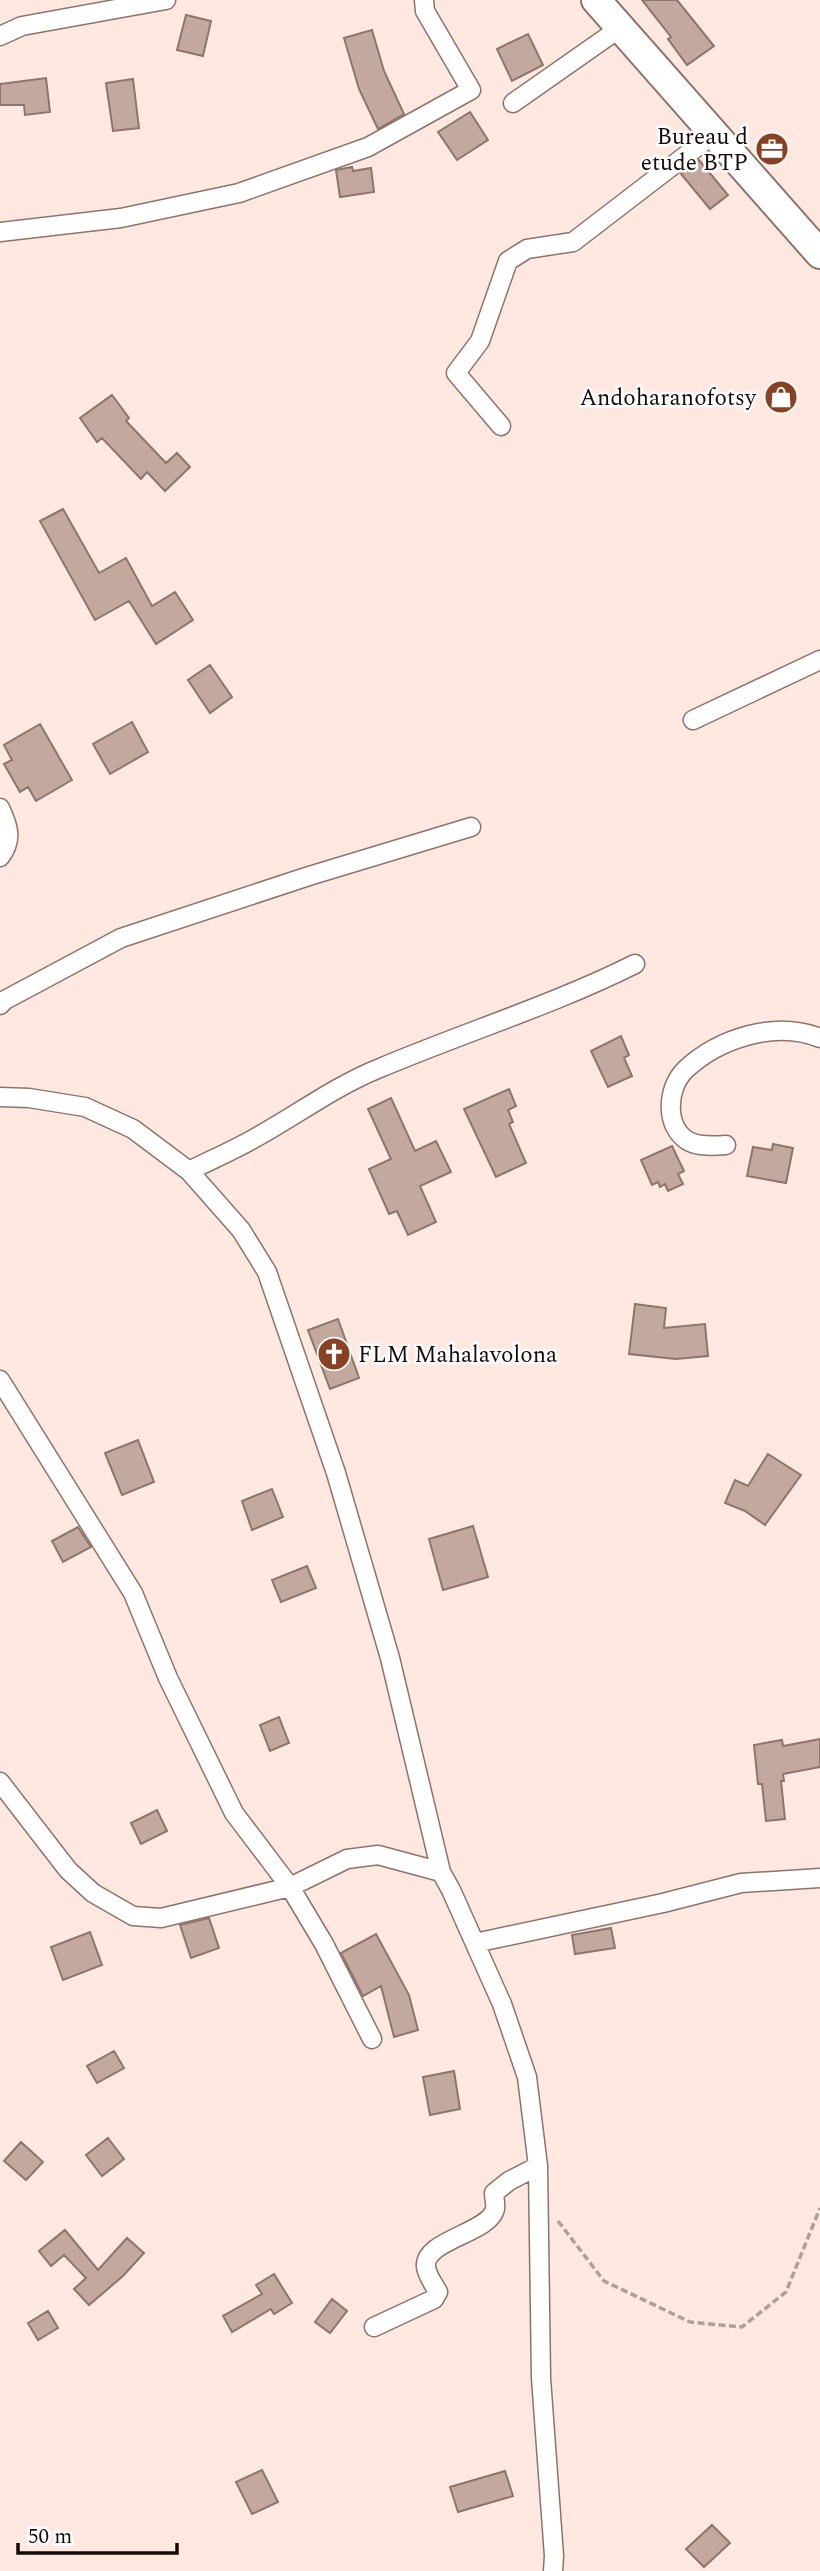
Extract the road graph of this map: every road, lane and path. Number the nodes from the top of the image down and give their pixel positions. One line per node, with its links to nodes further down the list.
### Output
1 (166, 0): 5 (street)
2 (424, 0): 8 (street)
3 (596, 0): 4 (main road)
4 (620, 28): 6 (street); 7 (main road)
5 (0, 36)
6 (513, 103)
7 (715, 133): 9 (main road); 10 (street)
8 (0, 232)
9 (820, 254)
10 (501, 426)
11 (820, 660): 12 (street)
12 (692, 720)
13 (0, 808): 15 (street)
14 (471, 827): 17 (street)
15 (0, 857)
16 (635, 964): 21 (street)
17 (0, 1005)
18 (820, 1038): 20 (street)
19 (0, 1097): 21 (street)
20 (726, 1145)
21 (189, 1171): 24 (street)
22 (0, 1380): 26 (street)
23 (0, 1782): 26 (street)
24 (441, 1872): 26 (street); 27 (street)
25 (820, 1878): 27 (street)
26 (290, 1887): 28 (street)
27 (475, 1943): 29 (street)
28 (372, 2039)
29 (538, 2166): 30 (street); 32 (street)
30 (538, 2195): 31 (path); 33 (street)
31 (820, 2208)
32 (374, 2327)
33 (553, 2571)

